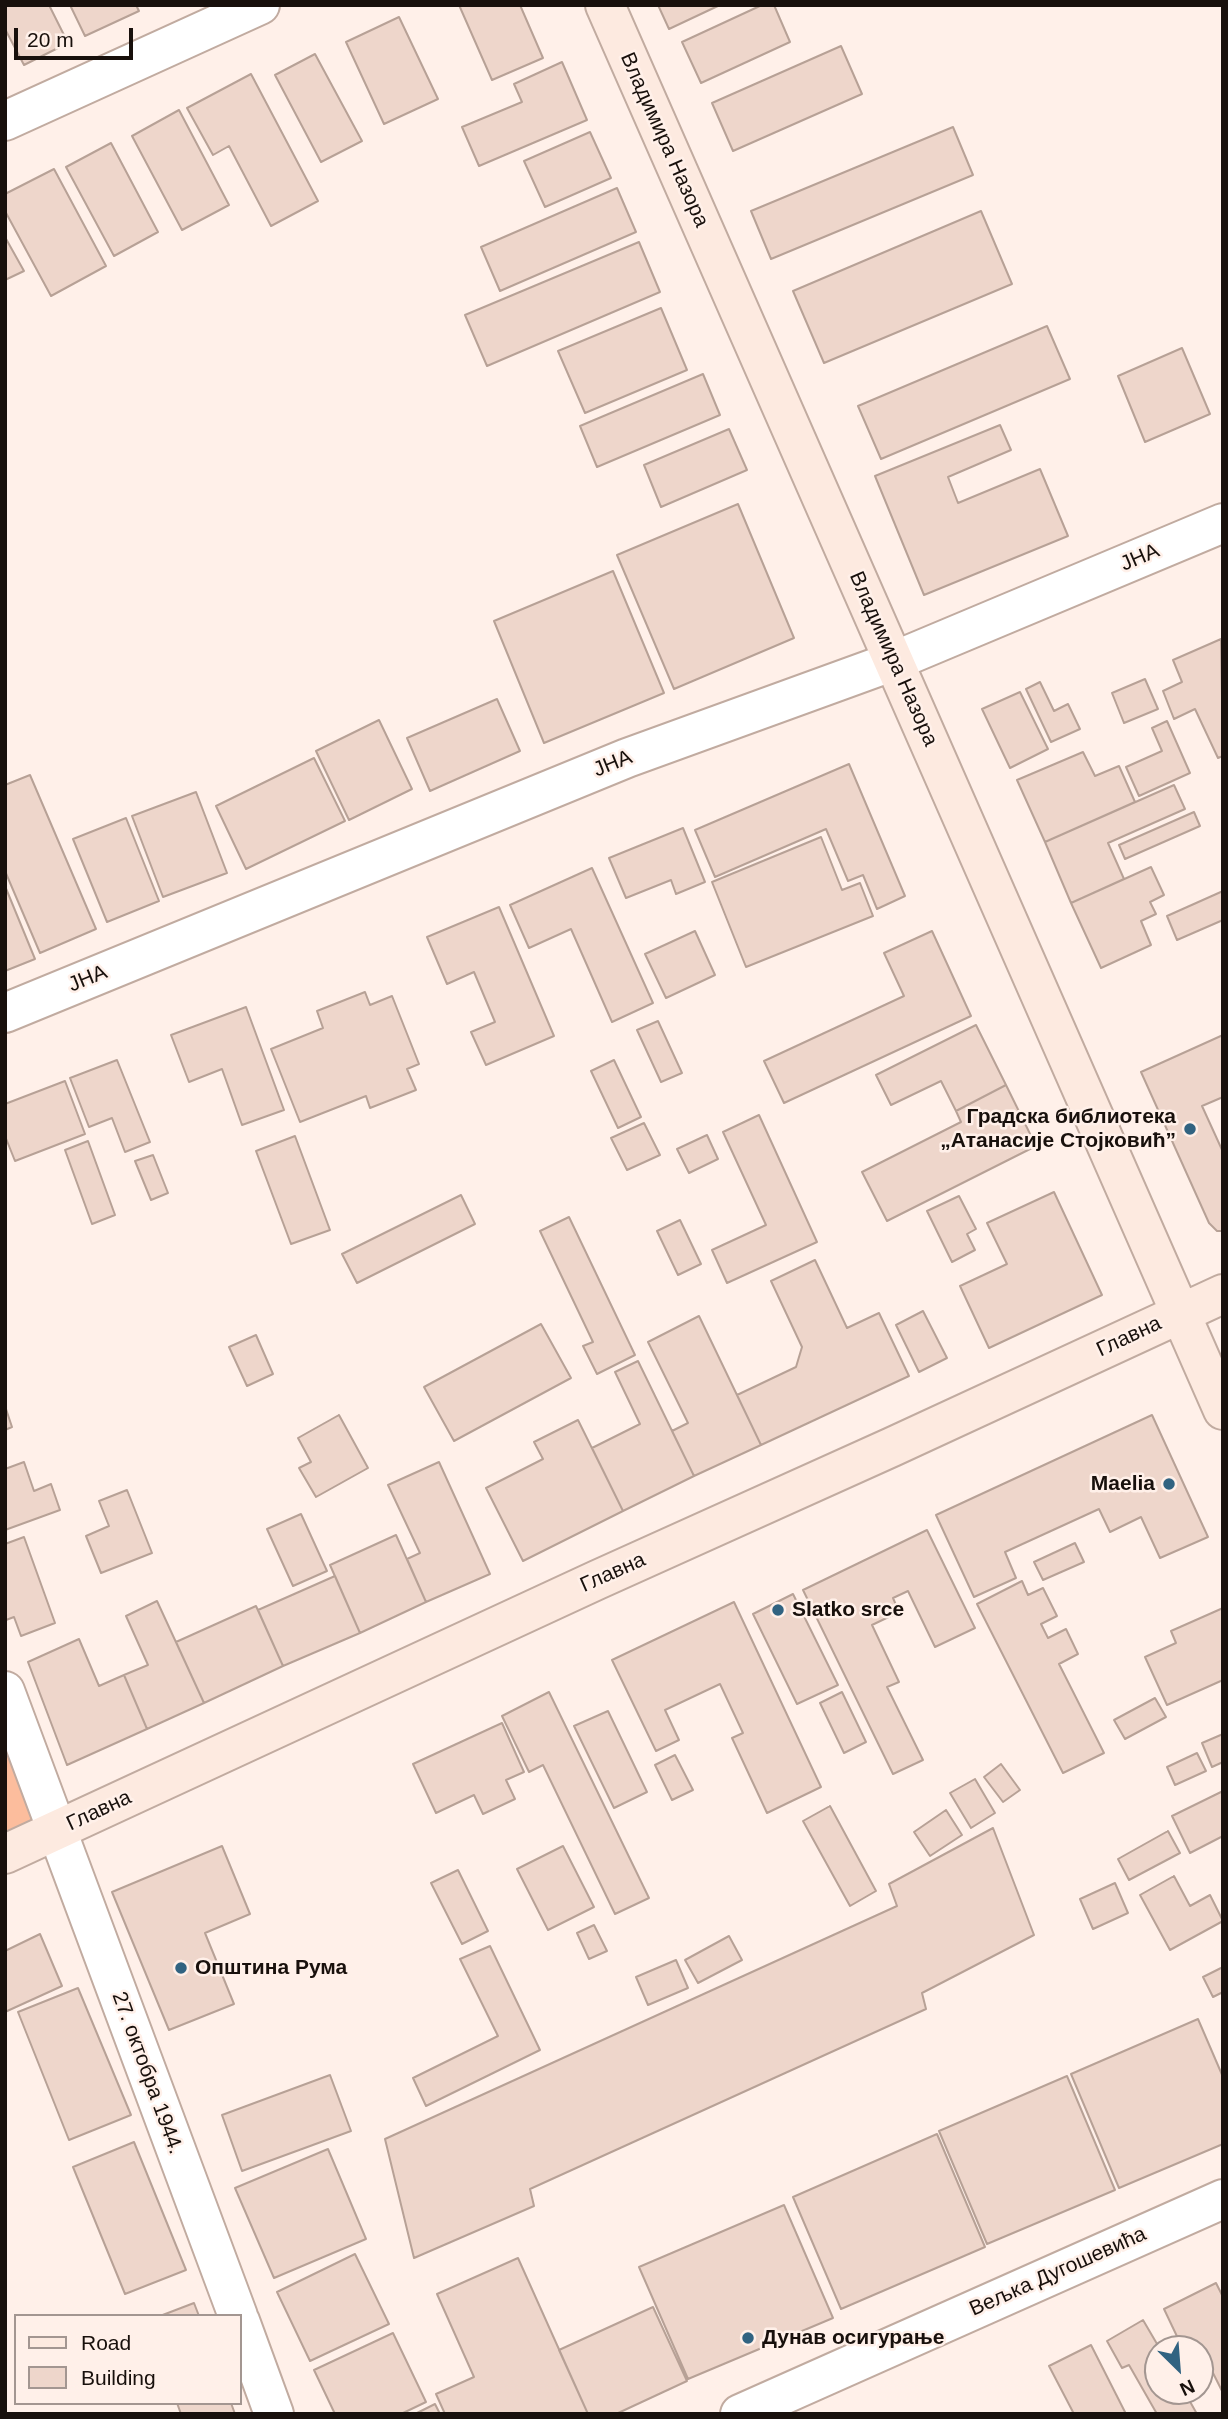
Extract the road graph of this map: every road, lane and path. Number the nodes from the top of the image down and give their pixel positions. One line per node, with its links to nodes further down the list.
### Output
1 (260, 5): 3 (street)
2 (604, 5): 5 (street, Владимира Назора)
3 (5, 121)
4 (1223, 523): 5 (street, ЈНА)
5 (894, 661): 6 (street, ЈНА); 8 (street, Владимира Назора)
6 (5, 1013)
7 (1223, 1294): 8 (street, Главна)
8 (1182, 1313): 9 (street, Владимира Назора); 11 (street, Главна)
9 (1223, 1410)
10 (5, 1691): 11 (street, 27. октобра 1944.)
11 (57, 1830): 12 (street, Главна); 14 (street, 27. октобра 1944.)
12 (5, 1854)
13 (1223, 2199): 17 (street, Вељка Дугошевића)
14 (237, 2314)
15 (242, 2327): 16 (street)
16 (274, 2414)
17 (740, 2414)

